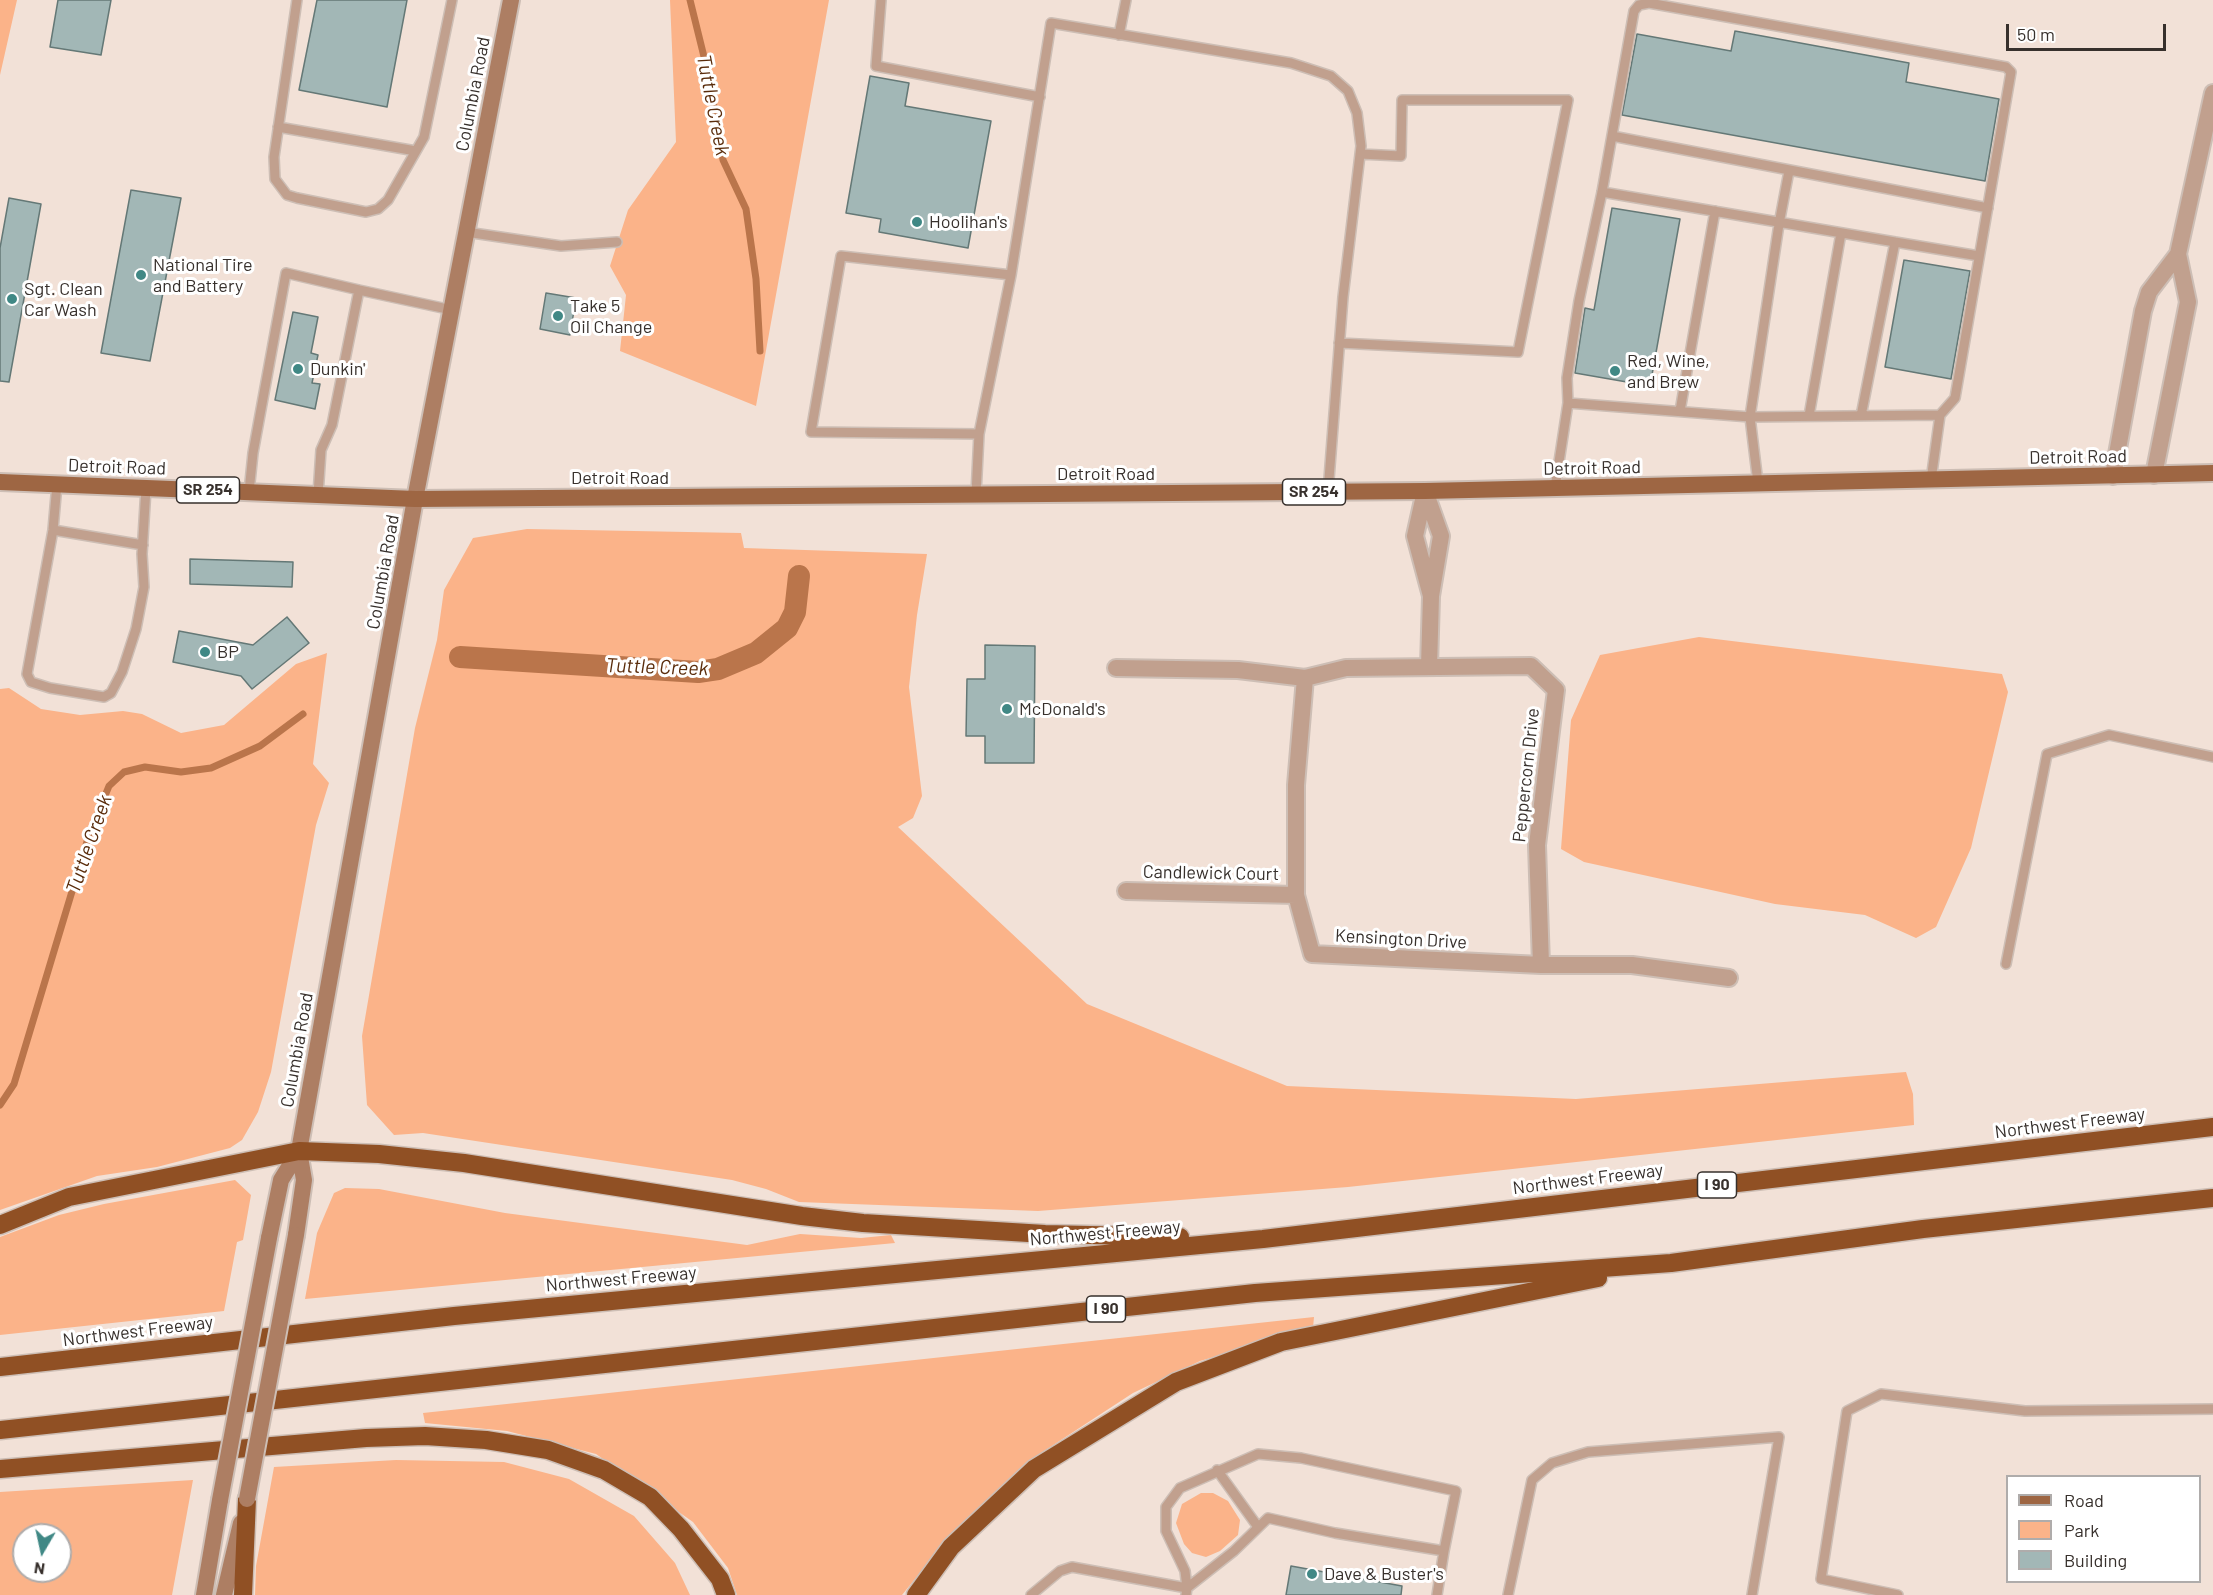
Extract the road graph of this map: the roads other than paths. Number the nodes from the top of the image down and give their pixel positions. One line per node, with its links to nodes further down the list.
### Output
1 (297, 0): 9 (lane)
2 (452, 0): 11 (lane)
3 (511, 0): 18 (main road, Columbia Road)
4 (881, 0): 8 (lane)
5 (1126, 0): 6 (lane)
6 (1119, 35): 8 (lane); 12 (lane)
7 (2213, 93): 22 (street)
8 (1040, 97): 24 (lane)
9 (279, 128): 11 (lane); 11 (lane)
10 (1612, 136): 13 (lane); 14 (lane); 15 (lane)
11 (416, 151)
12 (1360, 154): 27 (lane); 27 (lane)
13 (1790, 171): 15 (lane); 17 (lane)
14 (1602, 192): 16 (lane); 28 (lane)
15 (1988, 208): 23 (lane)
16 (1715, 211): 17 (lane); 29 (lane)
17 (1779, 224): 19 (lane); 33 (lane)
18 (466, 232): 20 (lane); 26 (main road, Columbia Road)
19 (1841, 233): 21 (lane); 31 (lane)
20 (618, 242)
21 (1895, 242): 23 (lane); 32 (lane)
22 (2178, 254): 36 (street); 37 (street)
23 (1979, 256): 30 (lane)
24 (1011, 275): 34 (lane); 34 (lane)
25 (359, 290): 26 (lane); 45 (lane); 48 (lane)
26 (452, 310): 49 (main road, Columbia Road)
27 (1339, 343): 46 (lane)
28 (1569, 403): 29 (lane); 43 (lane)
29 (1680, 411): 33 (lane)
30 (1940, 415): 32 (lane); 38 (lane)
31 (1809, 416): 32 (lane); 33 (lane)
32 (1861, 416)
33 (1750, 417): 40 (lane)
34 (979, 434): 47 (lane)
35 (2213, 473): 36 (main road, Detroit Road / SR 254)
36 (2154, 475): 37 (main road, Detroit Road / SR 254)
37 (2113, 476): 38 (main road, Detroit Road / SR 254)
38 (1931, 480): 40 (main road, Detroit Road / SR 254)
39 (0, 482): 41 (main road, Detroit Road / SR 254)
40 (1758, 483): 43 (main road, Detroit Road / SR 254)
41 (57, 484): 42 (main road, Detroit Road / SR 254); 50 (lane)
42 (146, 488): 45 (main road, Detroit Road / SR 254); 51 (lane)
43 (1554, 488): 44 (main road, Detroit Road / SR 254)
44 (1425, 491): 46 (main road, Detroit Road / SR 254); 52 (street); 52 (street)
45 (249, 492): 48 (main road, Detroit Road / SR 254)
46 (1328, 492): 47 (main road, Detroit Road / SR 254)
47 (976, 494): 49 (main road, Detroit Road / SR 254)
48 (318, 495): 49 (main road, Detroit Road / SR 254)
49 (416, 499): 63 (main road, Columbia Road)
50 (53, 530): 51 (lane); 51 (lane)
51 (142, 545)
52 (1431, 596): 53 (street)
53 (1429, 667): 55 (street, Peppercorn Drive); 60 (street, Peppercorn Drive)
54 (1116, 668): 55 (street, Peppercorn Drive)
55 (1305, 678): 58 (street, Kensington Drive)
56 (2213, 757): 59 (lane)
57 (1126, 891): 58 (street, Candlewick Court)
58 (1296, 895): 60 (street, Kensington Drive)
59 (2006, 964)
60 (1541, 965): 61 (street, Kensington Drive)
61 (1729, 978)
62 (2213, 1127): 66 (highway, Northwest Freeway / I 90)
63 (298, 1151): 65 (highway); 66 (highway); 73 (main road, Columbia Road, bridge); 77 (main road, Columbia Road, bridge)
64 (2213, 1198): 67 (highway, I 90)
65 (0, 1225)
66 (1263, 1239): 68 (highway, Northwest Freeway / I 90)
67 (1671, 1263): 70 (highway, I 90); 81 (highway)
68 (0, 1367)
69 (2213, 1409): 86 (lane)
70 (0, 1430)
71 (0, 1469): 80 (highway)
72 (1217, 1470): 74 (lane); 75 (lane); 76 (lane)
73 (247, 1499): 78 (main road, Columbia Road); 79 (highway)
74 (1258, 1527): 75 (lane); 76 (lane)
75 (1444, 1551): 83 (lane)
76 (1187, 1592): 82 (lane)
77 (204, 1595)
78 (224, 1595)
79 (243, 1595)
80 (726, 1595)
81 (916, 1595)
82 (1031, 1595)
83 (1437, 1595)
84 (1508, 1595): 85 (lane)
85 (1752, 1595)
86 (1898, 1595)

